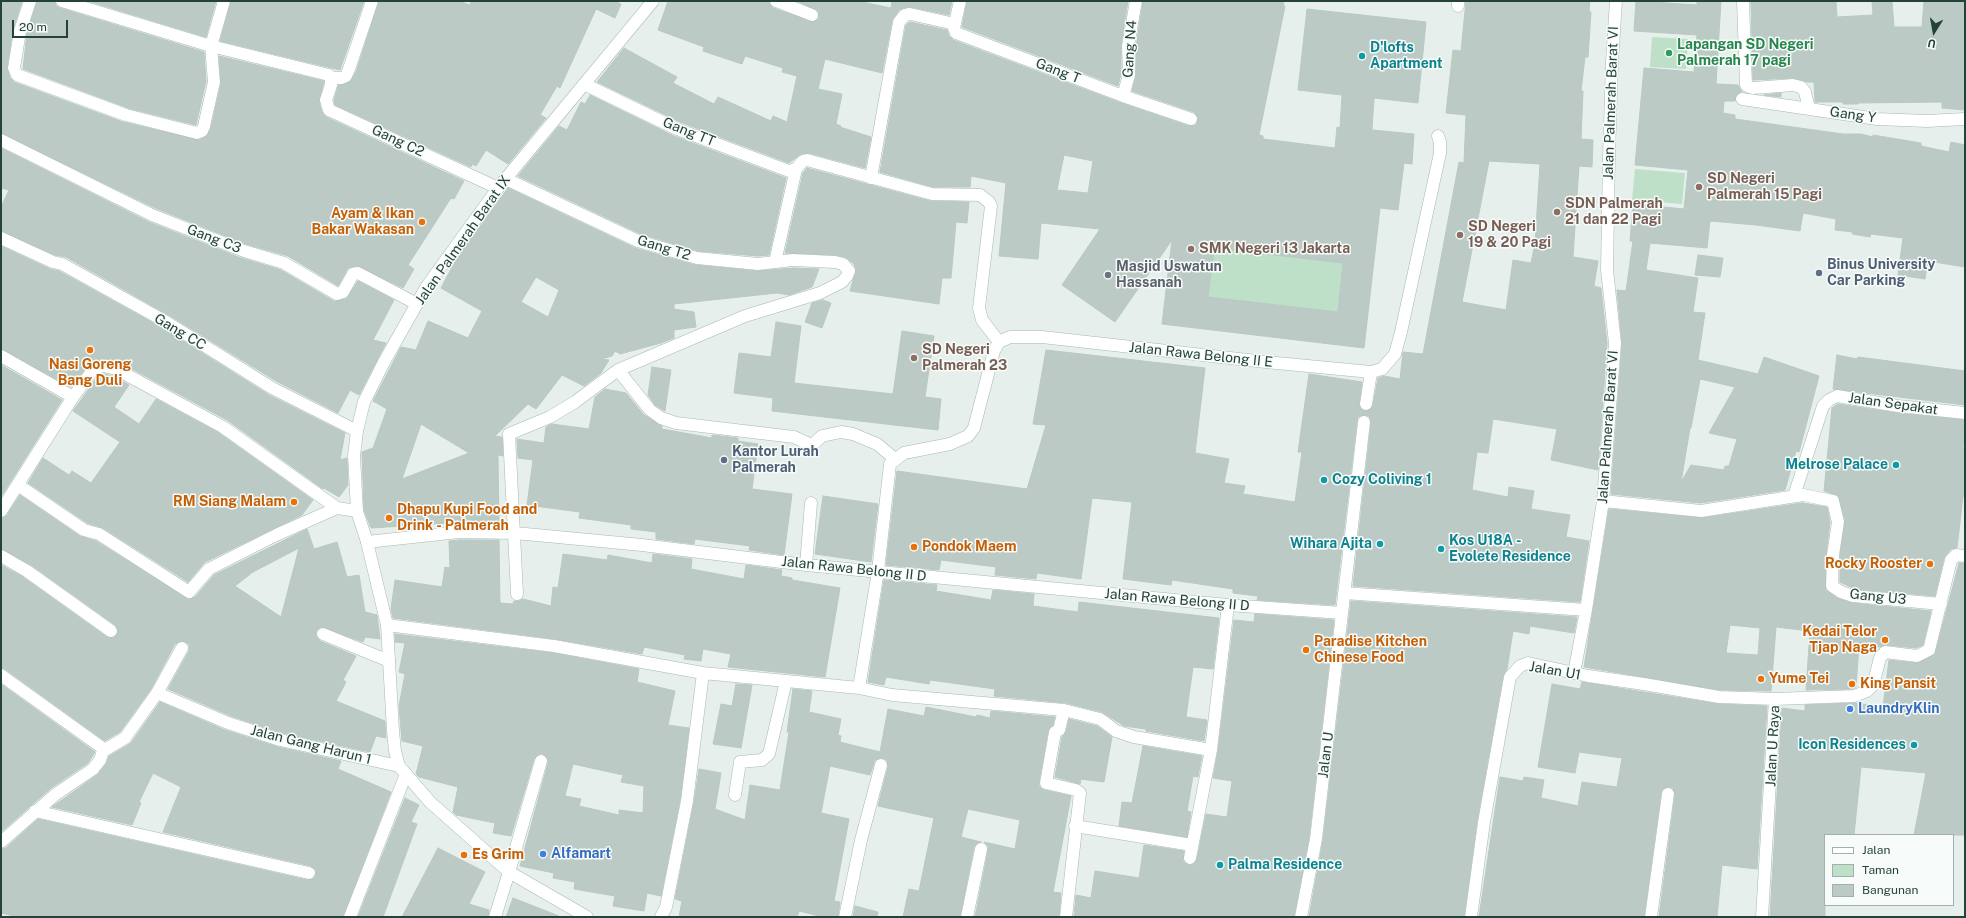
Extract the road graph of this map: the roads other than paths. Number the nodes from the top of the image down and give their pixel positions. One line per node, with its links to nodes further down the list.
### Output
1 (30, 1): 13 (street)
2 (62, 1): 13 (street)
3 (224, 1): 13 (street)
4 (372, 1): 14 (street)
5 (653, 1): 15 (street, Jalan Palmerah Barat IX)
6 (776, 1): 11 (street)
7 (960, 1): 12 (street)
8 (1136, 1): 16 (street, Gang N4)
9 (1616, 1): 41 (street, Jalan Palmerah Barat VI)
10 (1743, 1): 18 (street)
11 (812, 15)
12 (955, 24): 16 (street, Gang T); 24 (street)
13 (211, 46): 14 (street)
14 (331, 78): 25 (street, Gang C2)
15 (584, 84): 23 (street, Gang TT); 25 (street, Jalan Palmerah Barat IX)
16 (1123, 96): 19 (street, Gang T)
17 (1742, 99): 18 (street, Gang Y)
18 (1809, 109): 20 (street, Gang Y)
19 (1191, 119)
20 (1965, 119)
21 (1438, 136): 32 (street)
22 (1, 140): 28 (street, Gang C3)
23 (796, 169): 24 (street); 27 (street)
24 (871, 178): 29 (street)
25 (502, 183): 27 (street, Gang T2); 28 (street, Jalan Palmerah Barat IX)
26 (1, 238): 37 (street, Gang CC)
27 (775, 262): 31 (street, Gang T2)
28 (417, 304): 37 (street, Jalan Palmerah Barat IX)
29 (999, 342): 32 (street, Jalan Rawa Belong II E); 38 (street)
30 (1, 356): 33 (street)
31 (618, 370): 38 (street); 46 (street)
32 (1372, 372): 34 (street)
33 (73, 397): 39 (street); 43 (street)
34 (1366, 404)
35 (1965, 414): 40 (street, Jalan Sepakat)
36 (1364, 422): 52 (street)
37 (356, 431): 44 (street, Jalan Palmerah Barat IX)
38 (895, 459): 51 (street)
39 (18, 485): 43 (street); 45 (street)
40 (1794, 496): 41 (street); 54 (street, Gang U3)
41 (1603, 501): 56 (street, Jalan Palmerah Barat VI)
42 (811, 503): 50 (street)
43 (337, 508): 44 (street)
44 (357, 511): 47 (street, Jalan Palmerah Barat IX)
45 (1, 512)
46 (515, 533): 47 (street, Jalan Rawa Belong II D); 50 (street, Jalan Rawa Belong II D); 53 (street)
47 (367, 542): 58 (street, Jalan Palmerah Barat IX)
48 (1, 556): 59 (street)
49 (1965, 556): 54 (street, Jalan U Raya)
50 (806, 565): 51 (street, Jalan Rawa Belong II D)
51 (878, 571): 55 (street, Jalan Rawa Belong II D); 67 (street)
52 (1344, 593): 56 (street); 57 (street, Jalan U)
53 (517, 594)
54 (1940, 604): 69 (street, Jalan U Raya)
55 (1228, 606): 57 (street, Jalan Rawa Belong II D); 71 (street)
56 (1586, 610): 64 (street)
57 (1342, 613): 93 (street, Jalan U)
58 (387, 625): 62 (street, Jalan Palmerah Barat IX); 63 (street)
59 (111, 630)
60 (322, 634): 62 (street)
61 (182, 648): 68 (street)
62 (389, 661): 75 (street, Jalan Palmerah Barat IX)
63 (703, 672): 66 (street); 89 (street)
64 (1574, 673): 69 (street, Jalan U1); 94 (street, Jalan U1)
65 (1, 675): 72 (street)
66 (786, 680): 67 (street); 77 (street)
67 (859, 688): 70 (street)
68 (157, 693): 72 (street); 75 (street, Jalan Gang Harun 1)
69 (1775, 699): 96 (street, Jalan U Raya)
70 (1064, 710): 71 (street); 79 (street)
71 (1211, 750): 81 (street)
72 (103, 751): 78 (street)
73 (540, 761): 84 (street)
74 (881, 765): 90 (street)
75 (402, 770): 84 (street, Jalan Palmerah Barat IX); 86 (street)
76 (1668, 794): 95 (street)
77 (734, 795)
78 (35, 811): 80 (street); 85 (street)
79 (1075, 826): 81 (street); 92 (street)
80 (1, 842)
81 (1192, 845): 83 (street)
82 (981, 849): 91 (street)
83 (1190, 858)
84 (509, 872): 87 (street); 88 (street, Jalan Palmerah Barat IX)
85 (309, 873)
86 (350, 917)
87 (495, 917)
88 (587, 917)
89 (661, 917)
90 (845, 917)
91 (967, 917)
92 (1066, 917)
93 (1301, 917)
94 (1471, 917)
95 (1651, 917)
96 (1762, 917)

